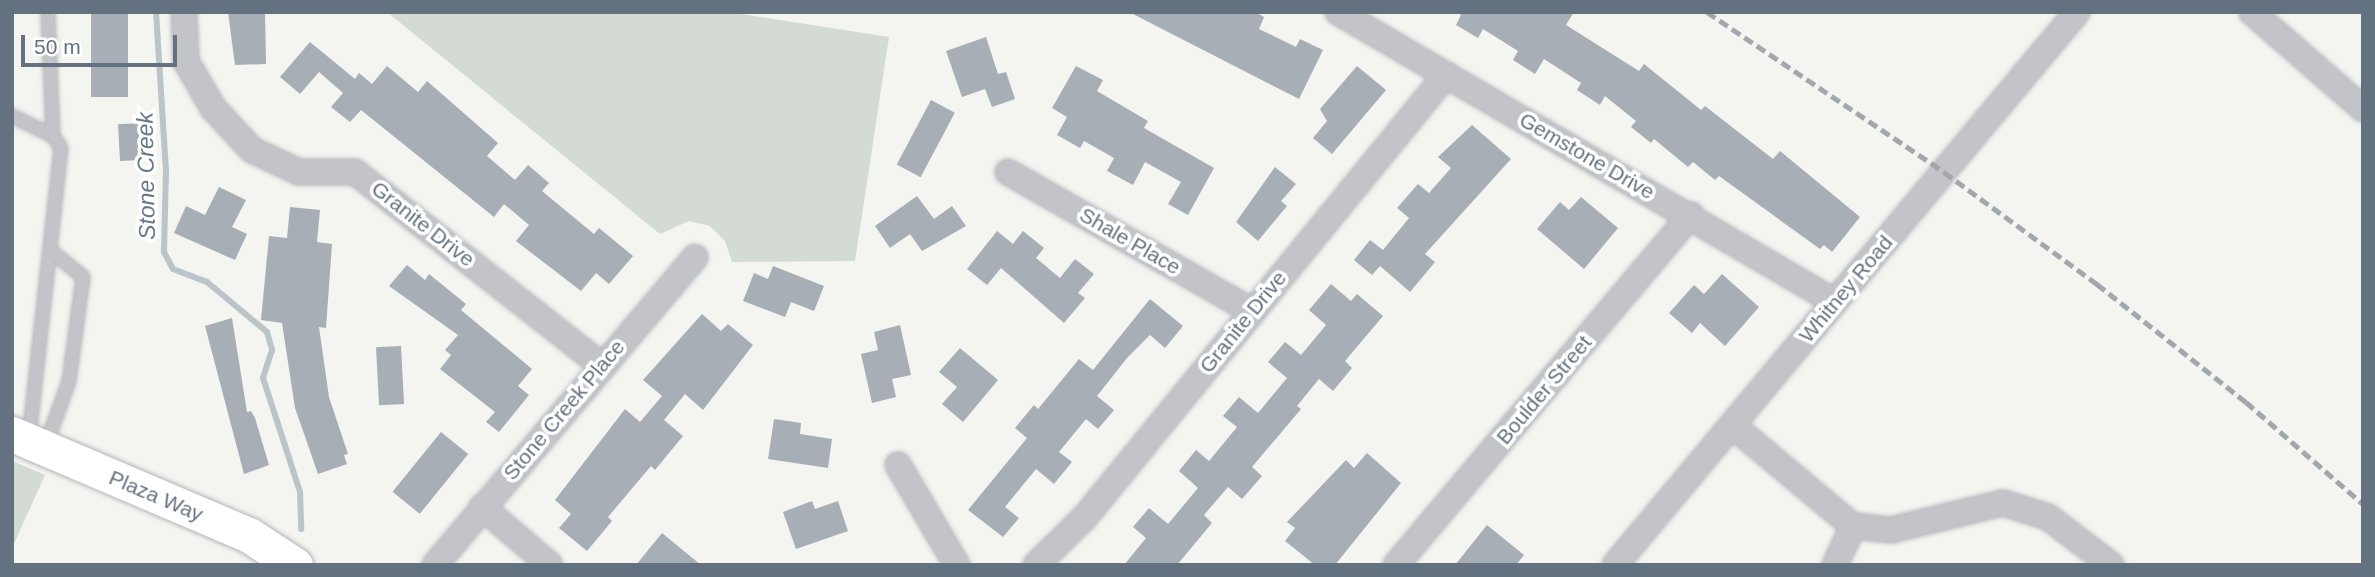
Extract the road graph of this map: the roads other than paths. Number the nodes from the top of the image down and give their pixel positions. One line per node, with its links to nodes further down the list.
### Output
1 (48, 12): 9 (lane)
2 (184, 12): 16 (street, Granite Drive)
3 (1338, 12): 6 (street, Gemstone Drive)
4 (2077, 12): 14 (street, Whitney Road)
5 (2252, 12): 7 (street)
6 (1446, 75): 11 (street, Gemstone Drive); 15 (street, Granite Drive)
7 (2363, 109)
8 (12, 116): 9 (lane)
9 (53, 136): 12 (lane)
10 (1008, 172): 15 (street, Shale Place)
11 (1691, 215): 14 (street, Gemstone Drive); 27 (street, Boulder Street)
12 (50, 250): 18 (lane); 18 (lane)
13 (695, 257): 16 (street, Stone Creek Place)
14 (1835, 302): 17 (street, Whitney Road)
15 (1252, 311): 26 (street, Granite Drive)
16 (602, 366): 20 (street, Stone Creek Place)
17 (1732, 425): 21 (street); 28 (street, Whitney Road)
18 (29, 441): 22 (main road, Plaza Way)
19 (898, 465): 25 (street)
20 (482, 507): 23 (street, Stone Creek Place); 24 (street)
21 (1853, 526): 29 (street); 30 (street)
22 (293, 564)
23 (435, 565)
24 (550, 565)
25 (957, 565)
26 (1036, 565)
27 (1396, 565)
28 (1615, 565)
29 (1835, 565)
30 (2111, 565)

